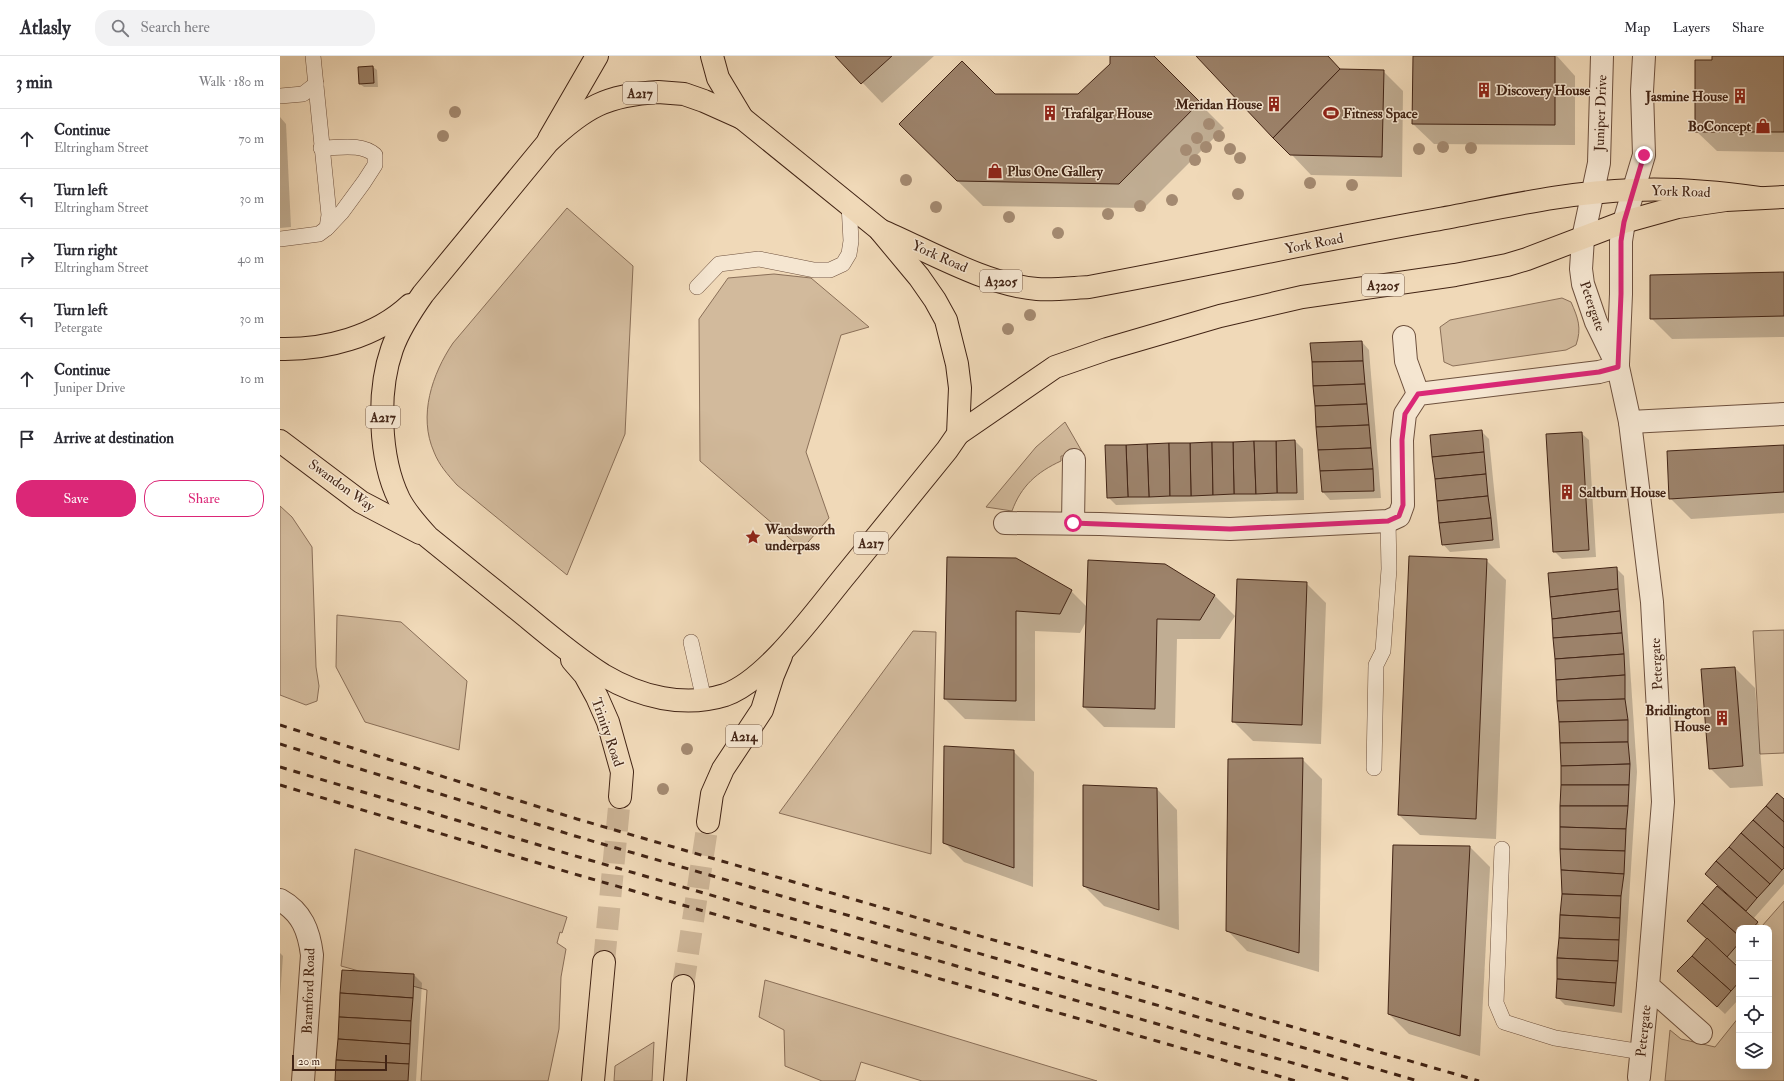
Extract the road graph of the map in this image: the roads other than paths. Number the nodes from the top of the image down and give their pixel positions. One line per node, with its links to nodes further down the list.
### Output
1 (313, 56): 6 (lane)
2 (597, 56): 9 (main road, A217)
3 (712, 56): 8 (main road, A217)
4 (1602, 56): 12 (street, Juniper Drive)
5 (1644, 56): 11 (street)
6 (316, 84): 7 (lane); 10 (lane)
7 (280, 96)
8 (742, 118): 9 (main road, A217); 15 (main road, A217)
9 (548, 142): 22 (main road, A217)
10 (321, 148): 17 (lane); 17 (lane)
11 (1633, 190): 12 (main road, York Road / A3205); 13 (main road, York Road / A3205); 16 (street)
12 (1592, 193): 18 (main road, York Road / A3205); 19 (street, Petergate)
13 (1759, 198): 14 (main road, York Road / A3205); 16 (main road, York Road / A3205)
14 (1784, 198)
15 (849, 204): 18 (main road, A217); 21 (lane)
16 (1624, 222): 19 (main road, York Road / A3205); 25 (street, Petergate)
17 (327, 228): 20 (lane)
18 (879, 229): 29 (main road, A217)
19 (1583, 238): 25 (street, Petergate); 29 (main road, York Road / A3205)
20 (280, 239)
21 (697, 288)
22 (423, 294): 24 (main road, A217); 35 (main road, A217)
23 (1404, 337): 26 (street)
24 (280, 349)
25 (1618, 367): 26 (street); 28 (street, Petergate)
26 (1418, 394): 32 (street)
27 (1784, 414): 28 (street)
28 (1630, 422): 47 (street, Petergate)
29 (958, 434): 38 (main road, A217)
30 (280, 441): 35 (main road, Swandon Way / A217)
31 (1074, 460): 34 (street)
32 (1388, 521): 34 (street); 40 (lane)
33 (1005, 523): 34 (street)
34 (1073, 523)
35 (428, 537): 36 (main road, A217)
36 (548, 634): 39 (main road, A217); 41 (main road, Trinity Road)
37 (691, 642): 39 (lane)
38 (783, 651): 39 (main road, A217); 42 (main road, A214)
39 (704, 700)
40 (1374, 768)
41 (620, 797)
42 (708, 822)
43 (1502, 849): 49 (lane)
44 (285, 903): 51 (street, Bramford Road)
45 (604, 962): 52 (main road)
46 (683, 986): 53 (main road)
47 (1648, 986): 48 (street, Petergate); 49 (street, Petergate)
48 (1701, 1033)
49 (1642, 1052): 50 (street, Petergate)
50 (1638, 1077)
51 (303, 1081)
52 (593, 1081)
53 (675, 1081)

